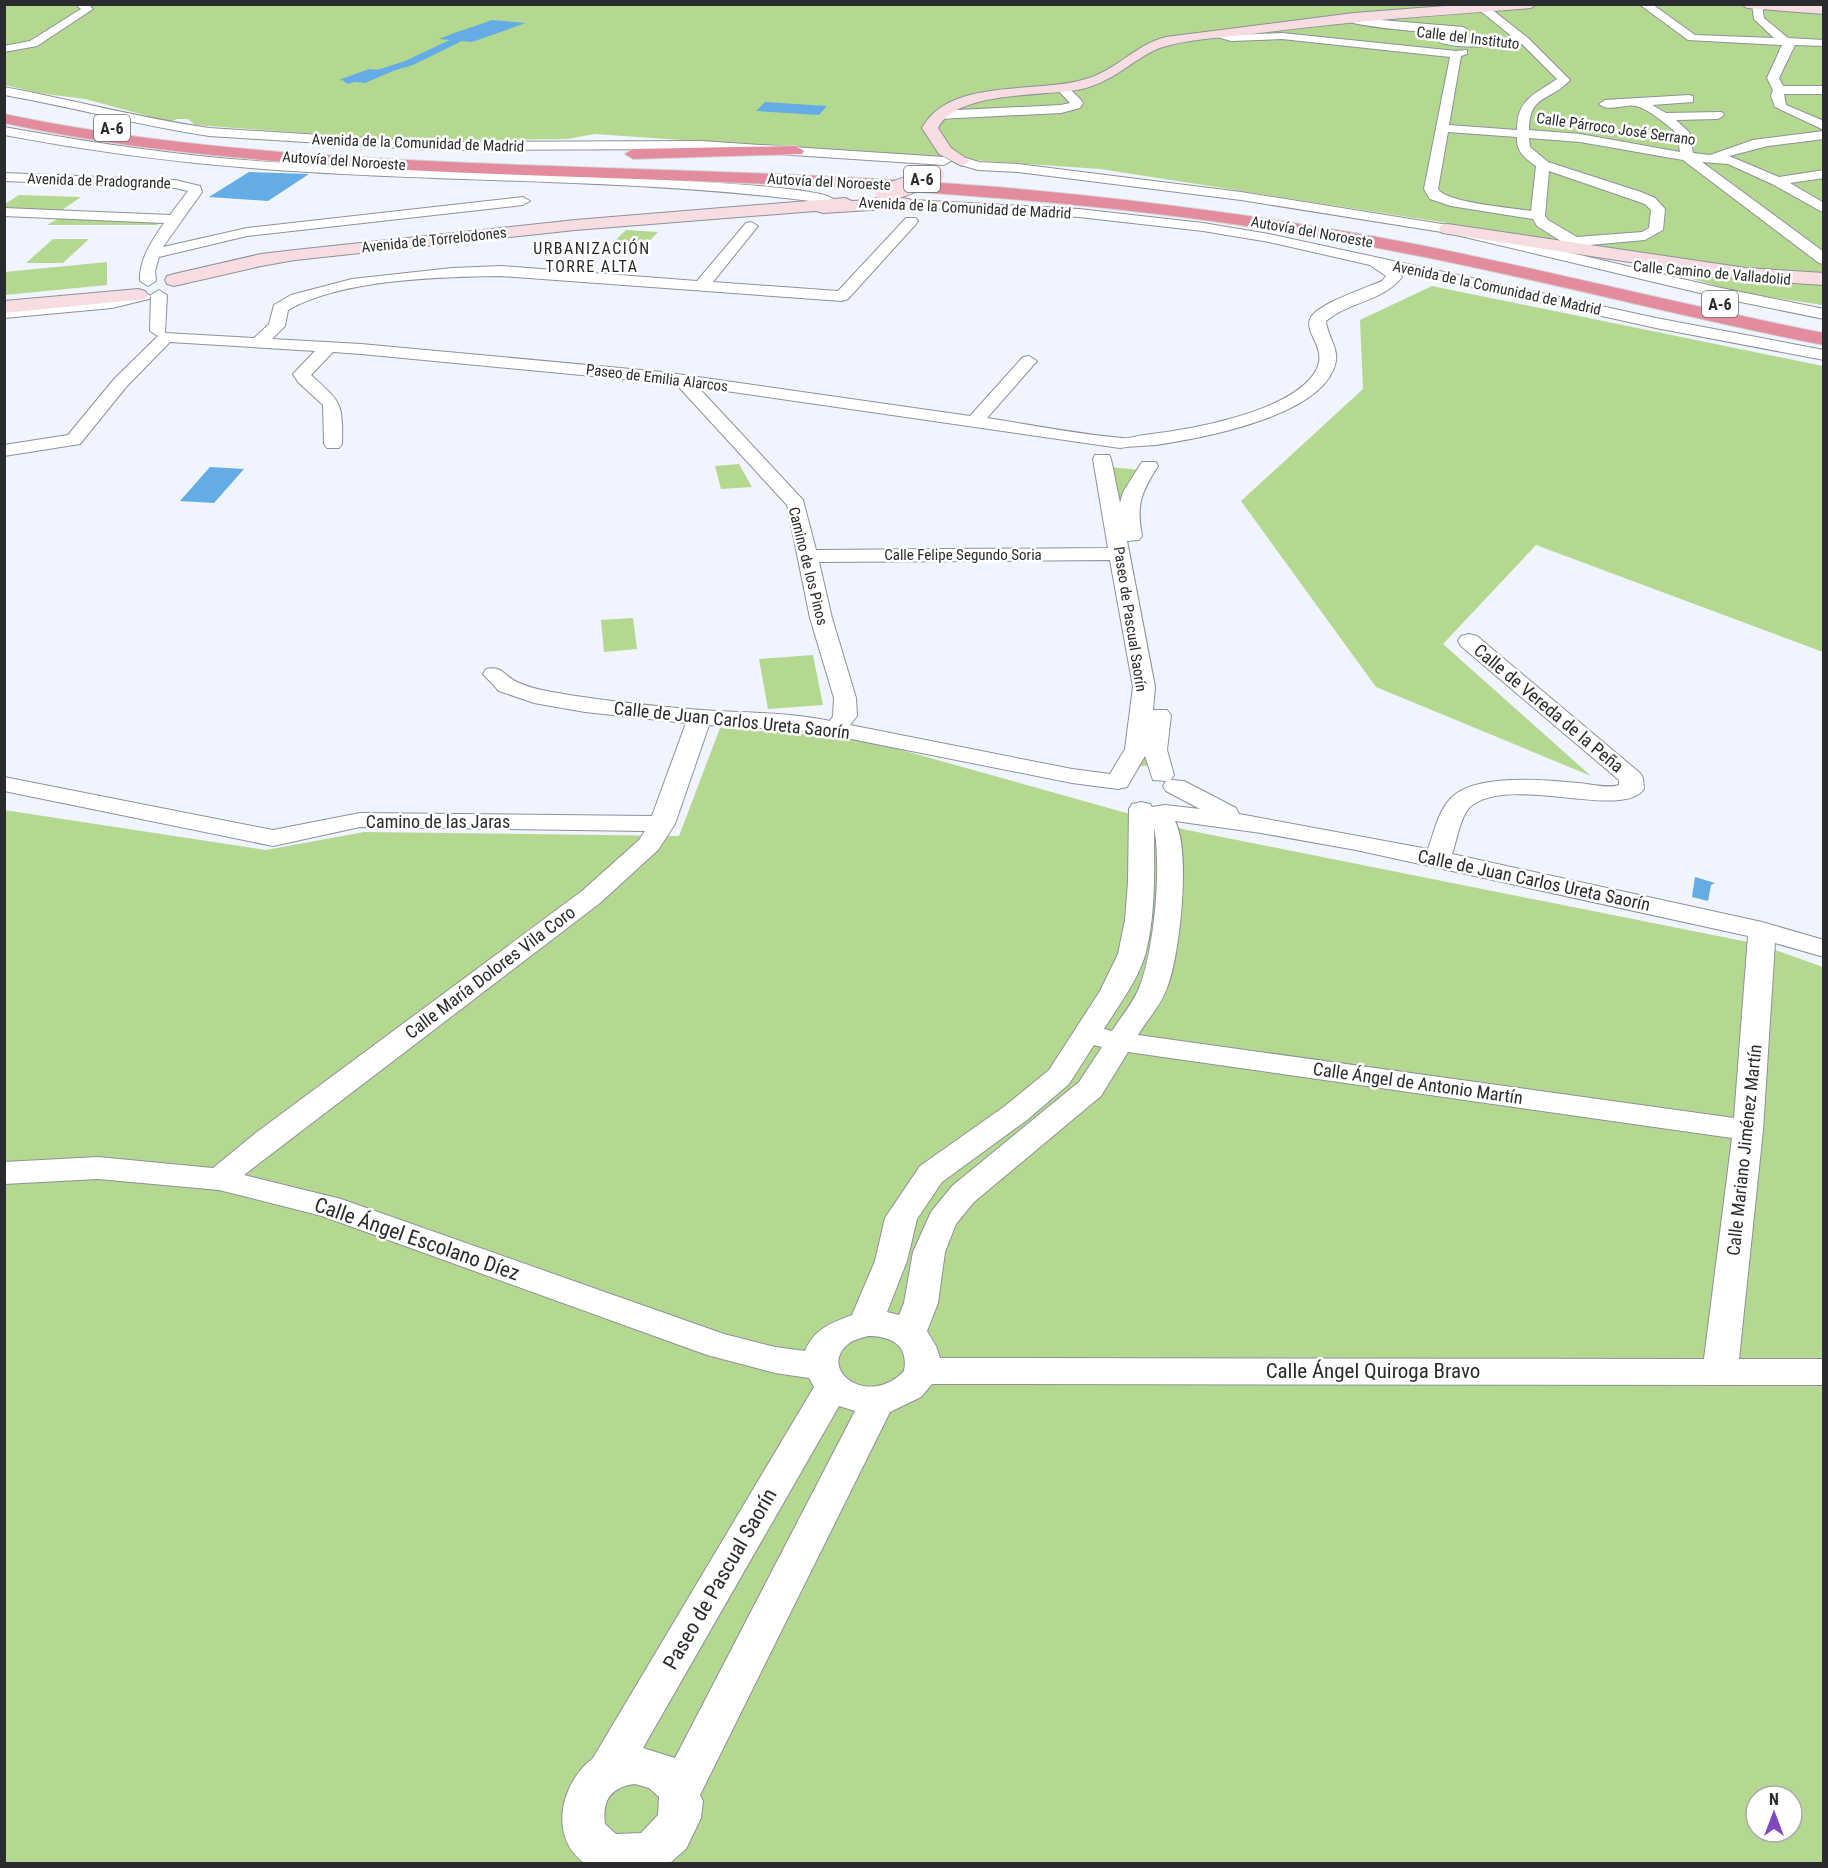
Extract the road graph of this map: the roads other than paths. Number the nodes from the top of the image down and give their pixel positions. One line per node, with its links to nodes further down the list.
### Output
1 (80, 4): 23 (street)
2 (1531, 4): 6 (street)
3 (1644, 4): 21 (street)
4 (1748, 4): 7 (street)
5 (1786, 4): 9 (street)
6 (1520, 5): 8 (street)
7 (1757, 5): 9 (street); 21 (street)
8 (1485, 7): 10 (street); 13 (street); 15 (street); 17 (street)
9 (1824, 8)
10 (1425, 13)
11 (1403, 18): 13 (street)
12 (1357, 21): 16 (street)
13 (1500, 21): 16 (street)
14 (1313, 26): 20 (street)
15 (1241, 30): 17 (street); 18 (street)
16 (1510, 30): 20 (street)
17 (1272, 33): 18 (street, Calle del Instituto); 19 (street, Calle del Instituto); 19 (street, Calle del Instituto)
18 (1214, 34): 28 (street)
19 (1322, 40): 24 (street, Calle del Instituto)
20 (1523, 41): 27 (street)
21 (1785, 42): 22 (street); 29 (street)
22 (1824, 43)
23 (4, 49)
24 (1460, 53): 25 (street, Calle del Instituto); 45 (street)
25 (1484, 55)
26 (1528, 61): 27 (street, Calle del Instituto)
27 (1548, 62): 47 (street)
28 (1062, 88): 38 (street); 38 (street)
29 (1779, 90): 30 (street); 37 (street)
30 (1824, 90)
31 (4, 91): 51 (street, Avenida de la Comunidad de Madrid)
32 (1689, 99): 33 (street)
33 (1638, 102): 34 (street); 40 (street)
34 (1605, 104)
35 (1813, 104): 37 (street)
36 (4, 106): 50 (highway, Autovía del Noroeste / A-6)
37 (1781, 107): 44 (street)
38 (938, 115): 55 (street)
39 (1718, 115): 40 (street)
40 (1665, 117): 42 (street); 52 (street)
41 (4, 118): 49 (highway, Autovía del Noroeste / A-6)
42 (1646, 119)
43 (4, 125): 49 (highway)
44 (1824, 126)
45 (1442, 128): 47 (street, Calle Párroco José Serrano); 67 (street)
46 (4, 131): 62 (street, Avenida de la Comunidad de Madrid)
47 (1521, 133): 52 (street, Calle Párroco José Serrano); 54 (street)
48 (1824, 135): 53 (street)
49 (122, 141): 55 (highway, Autovía del Noroeste / A-6)
50 (220, 142): 51 (highway); 86 (highway, Autovía del Noroeste / A-6)
51 (796, 151): 55 (street, Avenida de la Comunidad de Madrid)
52 (1687, 157): 53 (street, Calle Párroco José Serrano); 73 (street)
53 (1714, 158): 58 (street)
54 (1543, 165): 67 (street); 72 (street)
55 (947, 168): 60 (street, Avenida de Torrelodones, bridge); 71 (street); 88 (highway, Autovía del Noroeste / A-6); 91 (highway)
56 (1824, 174): 58 (street)
57 (4, 177): 68 (street, Avenida de Pradogrande)
58 (1777, 181): 64 (street)
59 (405, 198): 66 (street)
60 (848, 200): 62 (street, Avenida de Torrelodones); 62 (street, Avenida de Torrelodones); 63 (street, Avenida de la Comunidad de Madrid)
61 (523, 201): 66 (street)
62 (790, 203): 69 (street, Avenida de Torrelodones)
63 (903, 203): 69 (street, Avenida de Torrelodones); 76 (street, Avenida de la Comunidad de Madrid)
64 (1824, 209)
65 (4, 212): 68 (street)
66 (402, 214): 74 (street)
67 (1538, 216): 72 (street)
68 (174, 219): 74 (street, Avenida de Pradogrande)
69 (746, 219): 80 (street); 82 (street, Avenida de Torrelodones)
70 (911, 221): 80 (street)
71 (1448, 229): 72 (street, Calle Camino de Valladolid); 81 (street)
72 (1570, 245): 79 (street, Calle Camino de Valladolid); 81 (street, Calle Camino de Valladolid)
73 (1817, 249): 75 (street)
74 (154, 254): 82 (street, Avenida de Pradogrande)
75 (1824, 260)
76 (1376, 262): 77 (street, Avenida de la Comunidad de Madrid); 78 (street)
77 (1439, 276): 78 (street); 91 (street, Avenida de la Comunidad de Madrid)
78 (1401, 278): 96 (street)
79 (1824, 281): 81 (street, Calle Camino de Valladolid)
80 (702, 285): 89 (street)
81 (1726, 285): 85 (street)
82 (144, 291): 83 (street); 84 (street); 87 (street, Avenida de Pradogrande)
83 (4, 307)
84 (4, 313)
85 (1824, 314)
86 (1824, 325)
87 (171, 330): 89 (street, Paseo de Emilia Alarcos); 101 (street)
88 (1824, 339)
89 (259, 342): 90 (street, Paseo de Emilia Alarcos)
90 (329, 347): 93 (street, Paseo de Emilia Alarcos); 100 (street)
91 (1816, 353)
92 (1029, 361): 97 (street)
93 (682, 380): 94 (street, Paseo de Emilia Alarcos); 95 (street, Camino de los Pinos)
94 (730, 387): 95 (street); 97 (street, Paseo de Emilia Alarcos)
95 (699, 398): 105 (street, Camino de los Pinos)
96 (1297, 408): 99 (street); 102 (street)
97 (973, 423): 98 (street, Paseo de Emilia Alarcos)
98 (1053, 435): 99 (street, Paseo de Emilia Alarcos); 103 (street, Paseo de Emilia Alarcos)
99 (1126, 443): 103 (street); 103 (street)
100 (333, 444)
101 (4, 451)
102 (1170, 455)
103 (1119, 462): 104 (street, Paseo de Pascual Saorín); 111 (street, Paseo de Pascual Saorín)
104 (1119, 554): 105 (street, Calle Felipe Segundo Soria); 110 (street, Paseo de Pascual Saorín)
105 (806, 556): 109 (street, Camino de los Pinos)
106 (1469, 641): 116 (street, Calle de Vereda de la Peña)
107 (494, 674): 108 (street, Calle de Juan Carlos Ureta Saorín)
108 (700, 717): 109 (street, Calle de Juan Carlos Ureta Saorín); 115 (street, Calle María Dolores Vila Coro)
109 (836, 728): 110 (street, Calle de Juan Carlos Ureta Saorín)
110 (1119, 779): 111 (street, Calle de Juan Carlos Ureta Saorín); 113 (street)
111 (1169, 781): 113 (street); 114 (street, Calle de Juan Carlos Ureta Saorín)
112 (4, 784): 115 (street, Camino de las Jaras)
113 (1155, 811): 114 (street, Calle de Juan Carlos Ureta Saorín); 119 (street); 120 (street)
114 (1242, 820): 116 (street, Calle de Juan Carlos Ureta Saorín)
115 (662, 824): 123 (street, Calle María Dolores Vila Coro)
116 (1438, 859): 117 (street, Calle de Juan Carlos Ureta Saorín)
117 (1762, 930): 118 (street, Calle de Juan Carlos Ureta Saorín); 121 (street, Calle Mariano Jiménez Martín)
118 (1824, 949)
119 (1088, 1034): 120 (street, Calle Ángel de Antonio Martín); 124 (street)
120 (1120, 1041): 121 (street, Calle Ángel de Antonio Martín); 125 (street)
121 (1748, 1130): 127 (street, Calle Mariano Jiménez Martín)
122 (4, 1173): 123 (street, Calle Ángel Escolano Díez)
123 (219, 1179): 129 (street, Calle Ángel Escolano Díez)
124 (865, 1323): 125 (street); 129 (street)
125 (909, 1333): 126 (street)
126 (922, 1371): 127 (street, Calle Ángel Quiroga Bravo); 130 (street)
127 (1720, 1371): 128 (street, Calle Ángel Quiroga Bravo)
128 (1824, 1372)
129 (826, 1376): 130 (street); 131 (street, Paseo de Pascual Saorín)
130 (878, 1400): 132 (street)
131 (609, 1771): 132 (street); 133 (street)
132 (680, 1792): 134 (street)
133 (590, 1853): 134 (street)
134 (639, 1859)

